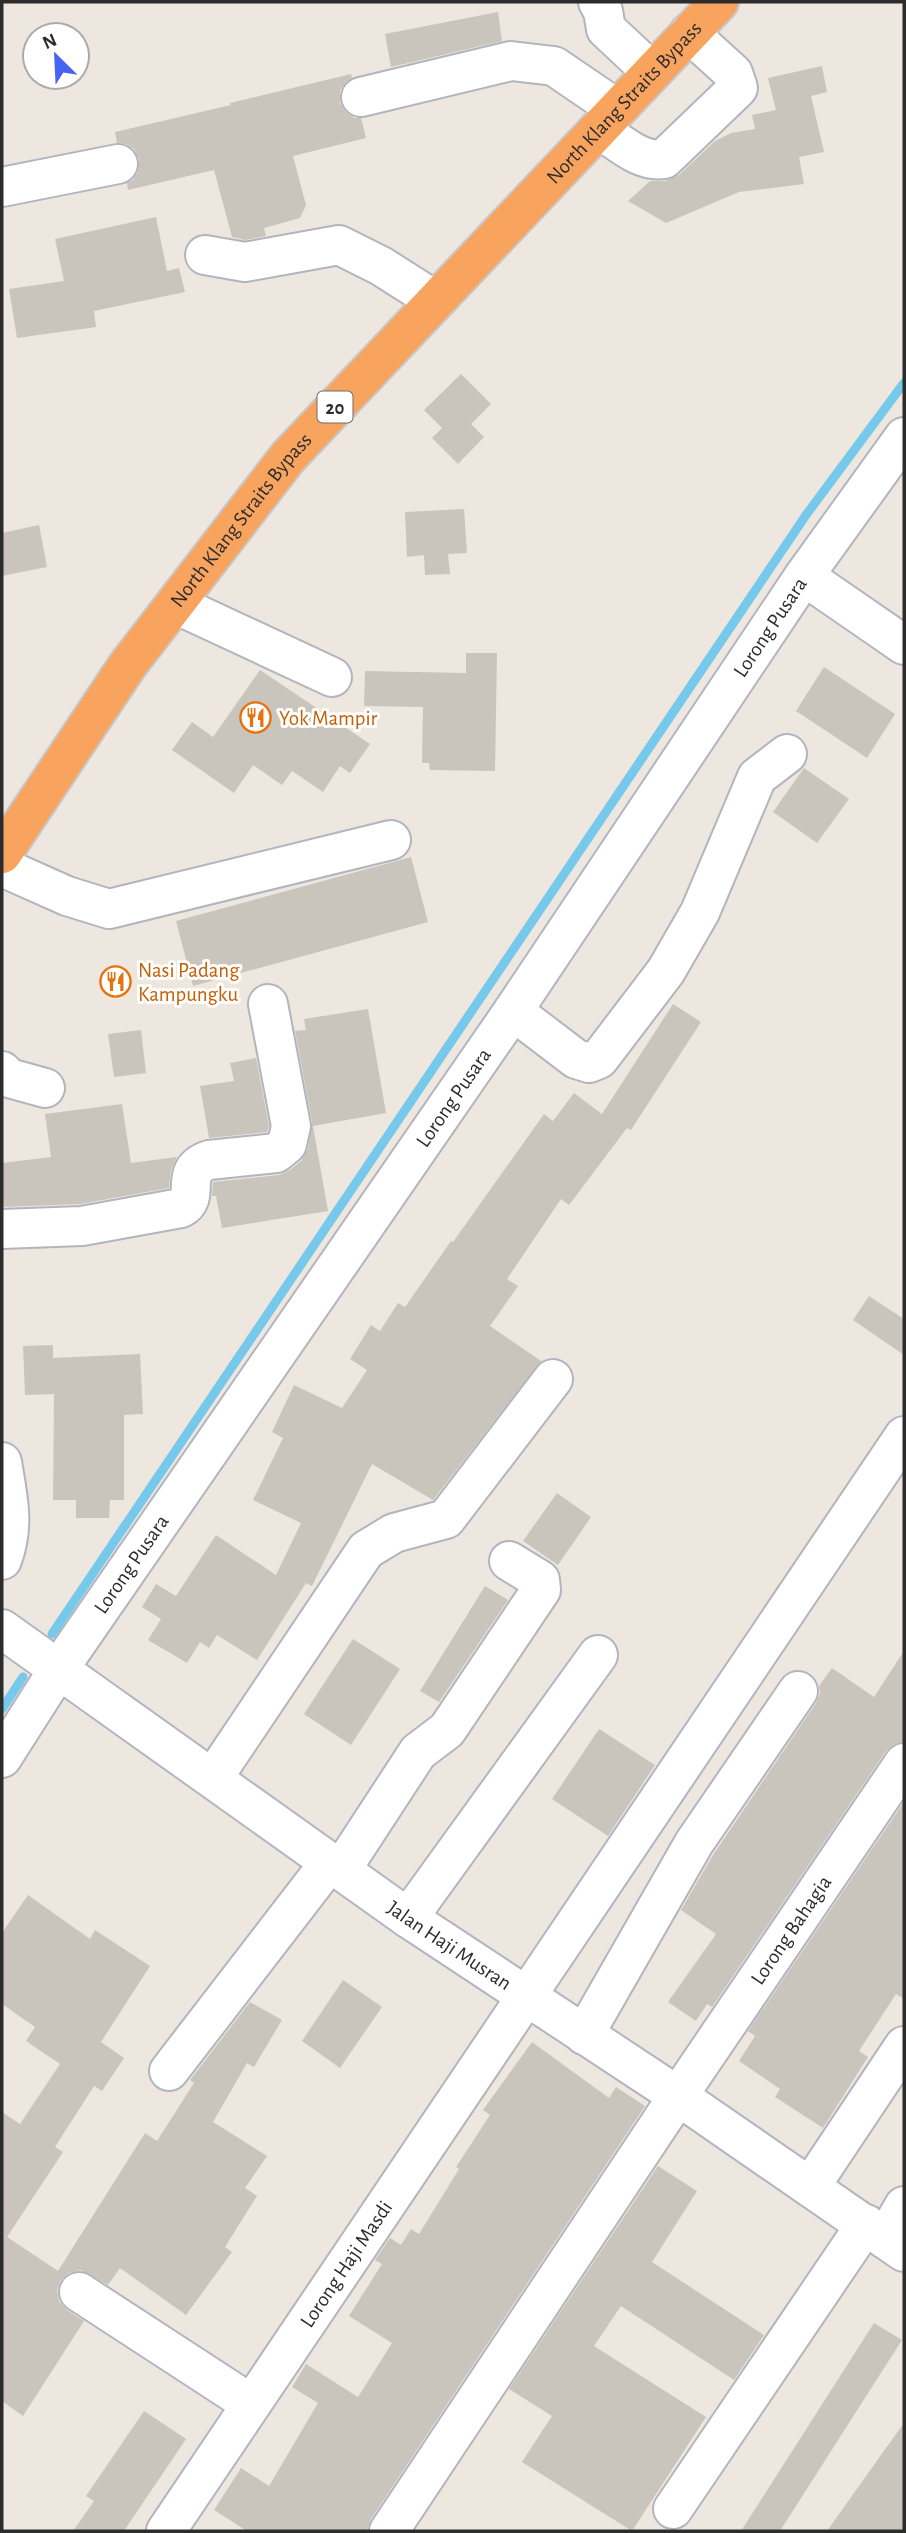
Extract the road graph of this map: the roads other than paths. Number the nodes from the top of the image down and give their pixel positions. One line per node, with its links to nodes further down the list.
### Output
1 (598, 2): 4 (street)
2 (719, 2): 3 (highway, North Klang Straits Bypass / 20)
3 (689, 33): 4 (highway, North Klang Straits Bypass / 20); 6 (street)
4 (652, 72): 6 (highway, North Klang Straits Bypass / 20)
5 (361, 97): 6 (street)
6 (608, 119): 10 (highway, North Klang Straits Bypass / 20)
7 (118, 164): 8 (street)
8 (2, 187)
9 (205, 255): 10 (street)
10 (436, 301): 13 (highway, North Klang Straits Bypass / 20)
11 (904, 437): 12 (street, Lorong Pusara)
12 (804, 576): 14 (street); 21 (street, Lorong Pusara)
13 (175, 604): 15 (street); 18 (highway, North Klang Straits Bypass / 20)
14 (904, 645)
15 (332, 677)
16 (787, 754): 21 (street)
17 (391, 840): 19 (street)
18 (2, 854)
19 (2, 867)
20 (268, 1004): 24 (street)
21 (513, 1011): 32 (street, Lorong Pusara)
22 (2, 1071): 23 (street)
23 (45, 1088)
24 (2, 1229)
25 (553, 1379): 36 (street)
26 (904, 1436): 39 (street, Lorong Haji Masdi)
27 (2, 1462): 28 (street)
28 (2, 1560)
29 (509, 1561): 37 (street)
30 (2, 1629): 32 (street, Jalan Haji Musran)
31 (598, 1655): 38 (street)
32 (58, 1670): 34 (street, Lorong Pusara); 36 (street, Jalan Haji Musran)
33 (798, 1691): 40 (street)
34 (2, 1758)
35 (904, 1763): 43 (street, Lorong Bahagia)
36 (214, 1778): 37 (street, Jalan Haji Musran)
37 (348, 1853): 38 (street, Jalan Haji Musran); 42 (street)
38 (408, 1918): 39 (street, Jalan Haji Musran)
39 (527, 1997): 40 (street, Jalan Haji Musran); 47 (street, Lorong Haji Masdi)
40 (584, 2035): 43 (street, Jalan Haji Musran)
41 (904, 2046): 44 (street)
42 (169, 2071)
43 (678, 2096): 44 (street, Jalan Haji Musran); 50 (street, Lorong Bahagia)
44 (810, 2187): 45 (street, Jalan Haji Musran)
45 (890, 2229): 48 (street)
46 (79, 2292): 47 (street)
47 (251, 2404): 49 (street, Lorong Haji Masdi)
48 (673, 2509)
49 (166, 2531)
50 (389, 2531)

